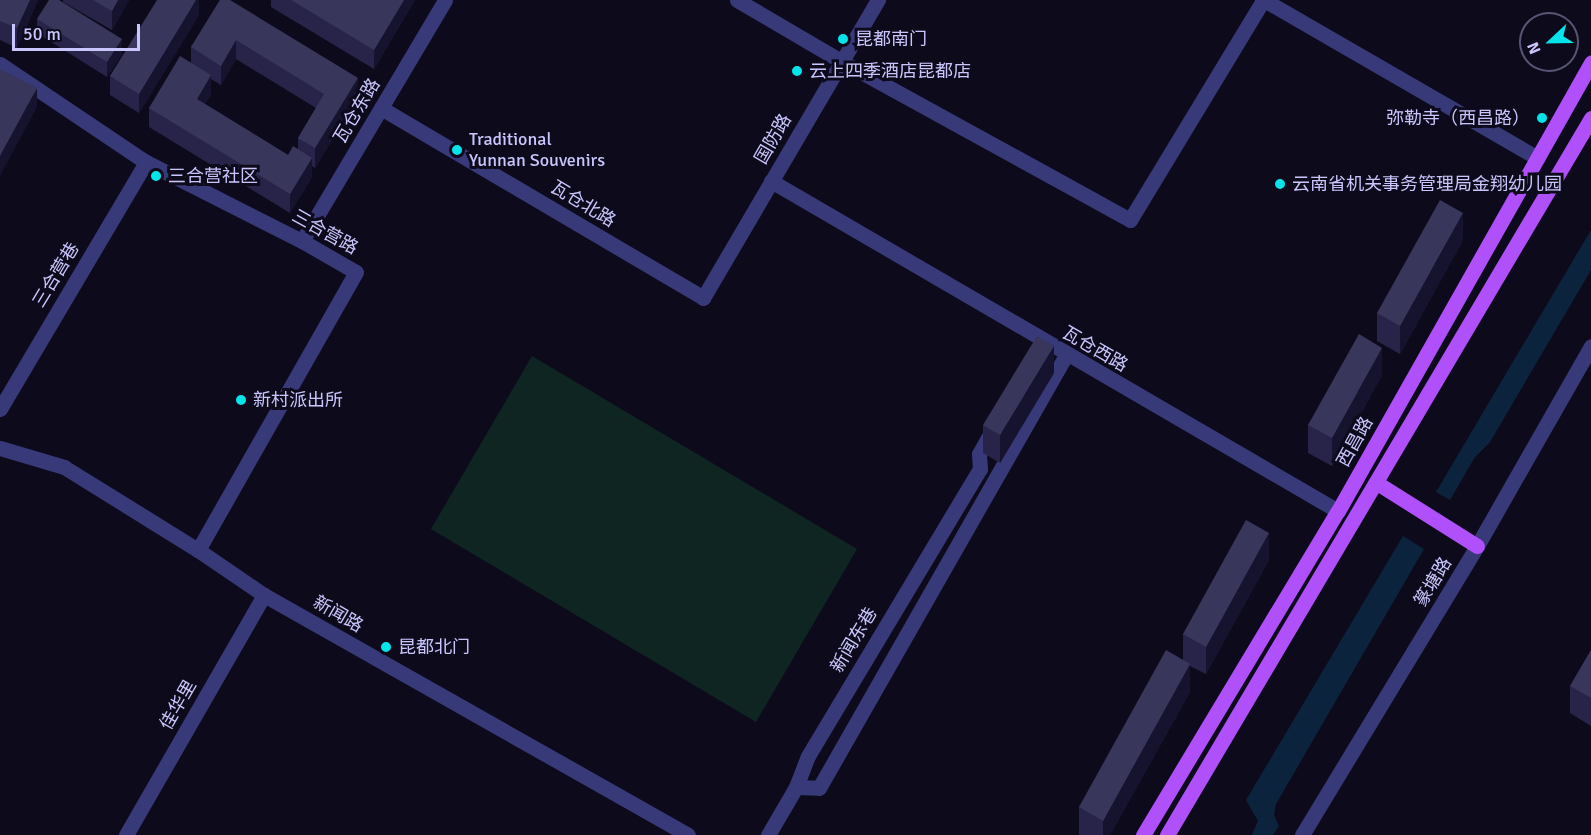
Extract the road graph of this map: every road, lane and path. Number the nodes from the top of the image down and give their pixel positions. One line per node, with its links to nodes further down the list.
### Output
1 (445, 0): 8 (street, 瓦仓东路)
2 (737, 0): 5 (street)
3 (878, 0): 5 (street, 国防路)
4 (1263, 0): 5 (street); 10 (street)
5 (841, 61): 12 (street, 国防路)
6 (1591, 63): 10 (main road, 西昌路)
7 (0, 64): 11 (street, 三合营路)
8 (381, 108): 13 (street, 瓦仓东路); 14 (street, 瓦仓北路)
9 (1591, 118): 20 (main road)
10 (1538, 158): 21 (main road, 西昌路)
11 (146, 162): 13 (street, 三合营路); 17 (street, 三合营巷)
12 (771, 181): 14 (street, 国防路); 16 (street, 瓦仓西路)
13 (302, 241): 23 (street, 三合营路)
14 (703, 298)
15 (1591, 346): 22 (street, 篆塘路)
16 (1066, 355): 21 (street, 瓦仓西路); 25 (street)
17 (0, 409)
18 (1002, 414): 25 (street, 新闻东巷)
19 (0, 448): 23 (street, 新闻路)
20 (1377, 483): 22 (main road); 30 (main road)
21 (1338, 511): 29 (main road, 西昌路)
22 (1477, 546): 31 (street, 篆塘路)
23 (198, 550): 24 (street, 新闻路)
24 (264, 595): 26 (street, 佳华里); 27 (street, 新闻路)
25 (796, 787): 28 (street, 新闻东巷)
26 (126, 835)
27 (688, 835)
28 (768, 835)
29 (1143, 835)
30 (1167, 835)
31 (1302, 835)

